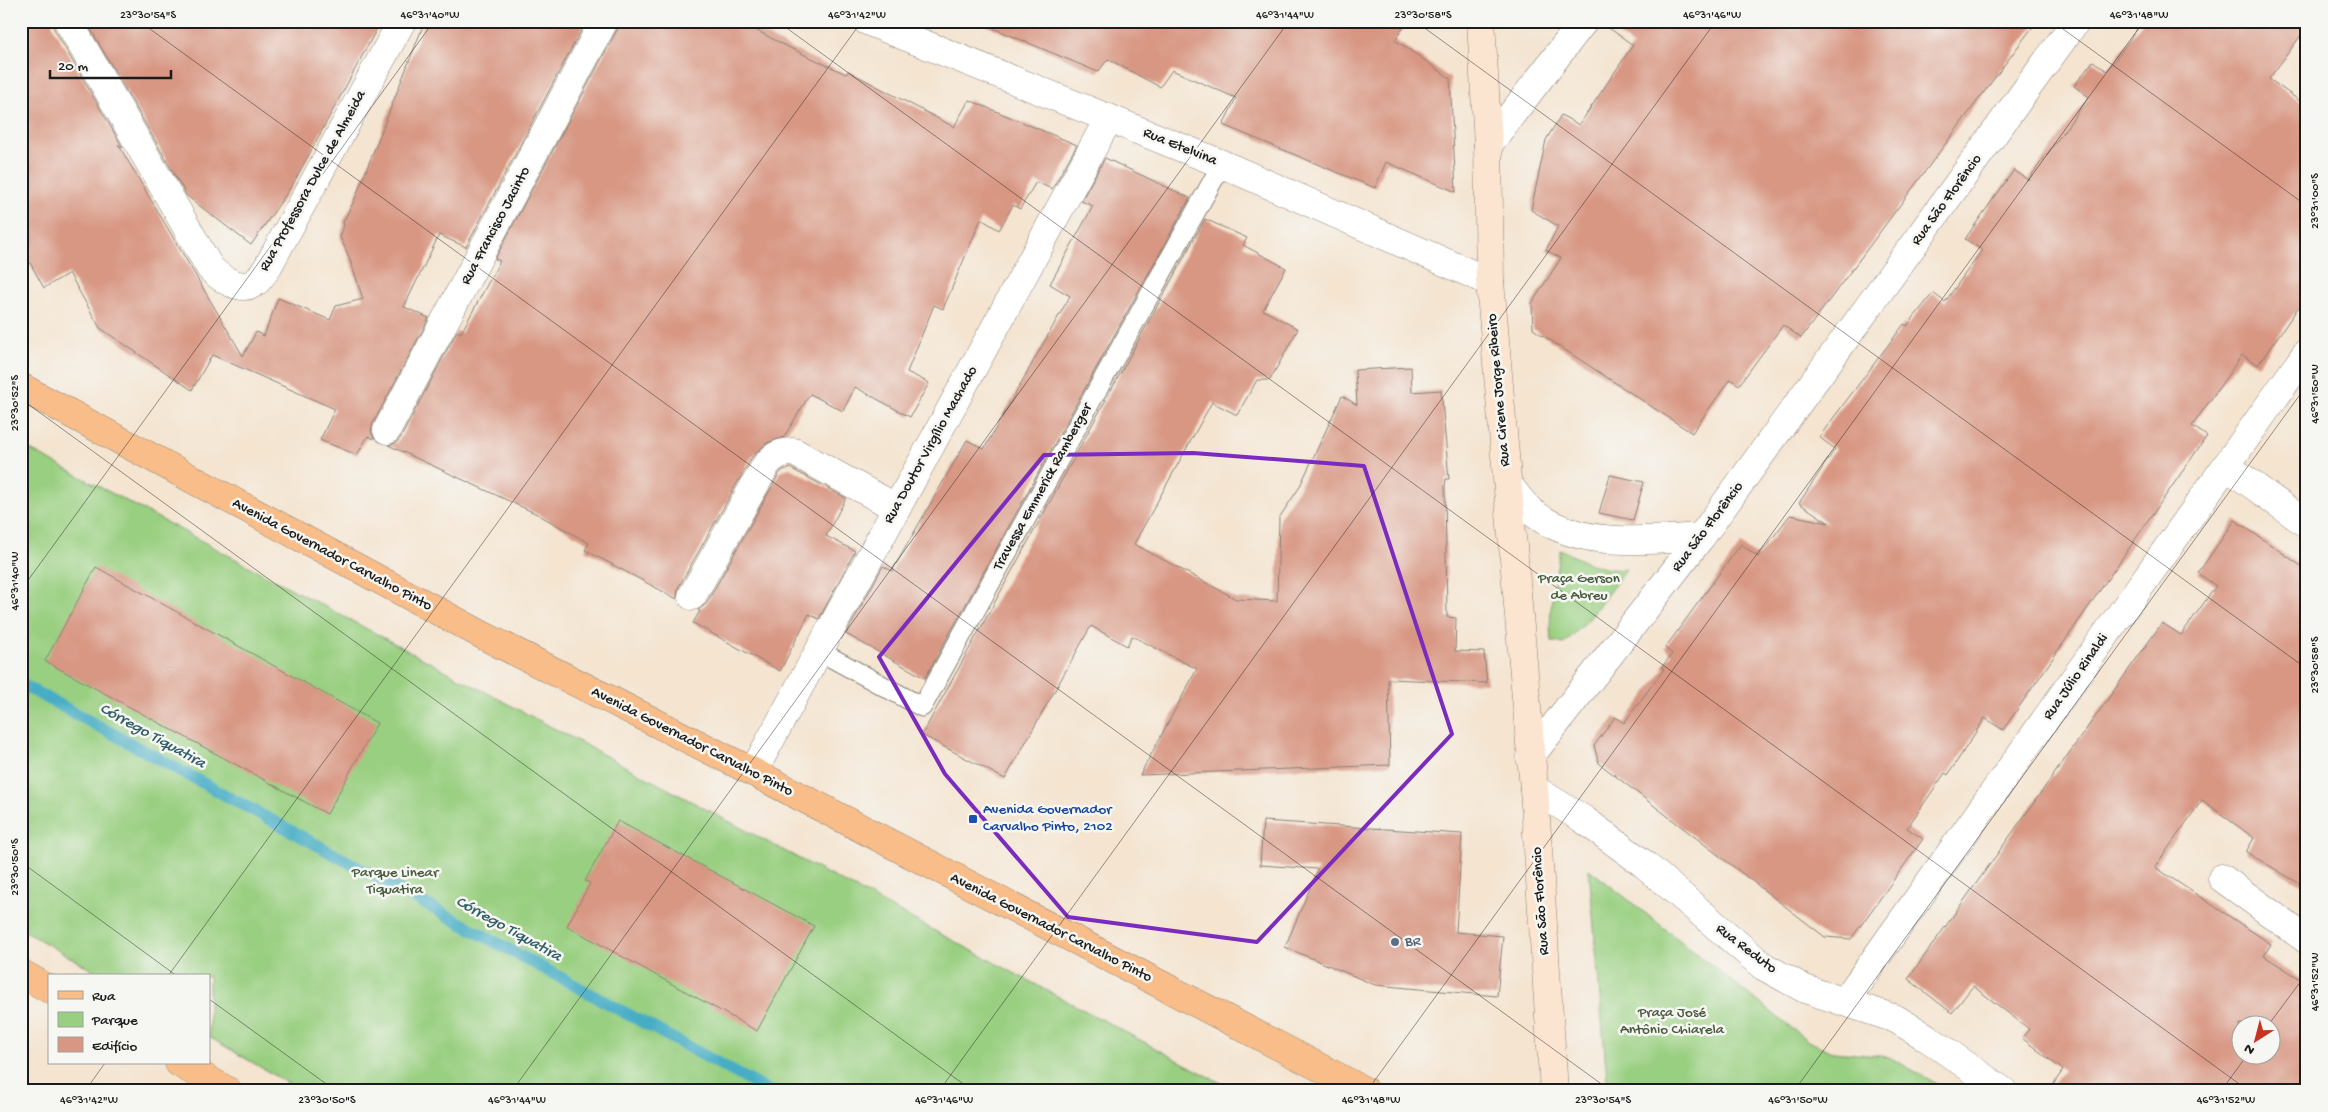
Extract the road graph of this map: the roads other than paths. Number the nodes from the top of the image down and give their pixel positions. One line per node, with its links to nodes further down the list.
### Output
1 (68, 21): 2 (street, Rua Professora Dulce de Almeida)
2 (402, 21)
3 (604, 21): 14 (street, Rua Francisco Jacinto)
4 (867, 21): 8 (street, Rua Etelvina)
5 (1481, 21): 9 (street, Rua Cirene Jorge Ribeiro)
6 (1584, 21): 9 (street)
7 (2076, 21): 19 (street, Rua São Florêncio)
8 (1109, 118): 10 (street, Rua Etelvina); 17 (street, Rua Doutor Virgílio Machado)
9 (1488, 145): 11 (street, Rua Cirene Jorge Ribeiro)
10 (1222, 164): 11 (street, Rua Etelvina); 21 (lane, Travessa Emmerick Ramberger)
11 (1490, 282): 16 (street, Rua Cirene Jorge Ribeiro)
12 (2307, 352): 15 (street, Rua Júlio Rinaldi)
13 (21, 387): 23 (main road, Avenida Governador Carvalho Pinto)
14 (388, 430)
15 (2226, 466): 18 (street); 29 (street, Rua Júlio Rinaldi)
16 (1508, 484): 19 (street); 22 (street, Rua Cirene Jorge Ribeiro)
17 (897, 508): 20 (street); 21 (street, Rua Doutor Virgílio Machado)
18 (2307, 524)
19 (1701, 537): 22 (street, Rua São Florêncio)
20 (692, 596)
21 (819, 651): 23 (street, Rua Doutor Virgílio Machado)
22 (1530, 757): 24 (street, Rua São Florêncio)
23 (753, 772): 32 (main road, Avenida Governador Carvalho Pinto)
24 (1534, 790): 29 (street, Rua Reduto); 33 (street, Rua São Florêncio)
25 (2222, 878): 26 (street)
26 (2307, 940)
27 (21, 973): 28 (main road)
28 (48, 988)
29 (1845, 1002): 34 (street, Rua Reduto)
30 (181, 1064): 31 (main road)
31 (228, 1091)
32 (1365, 1091)
33 (1554, 1091)
34 (2003, 1091)

